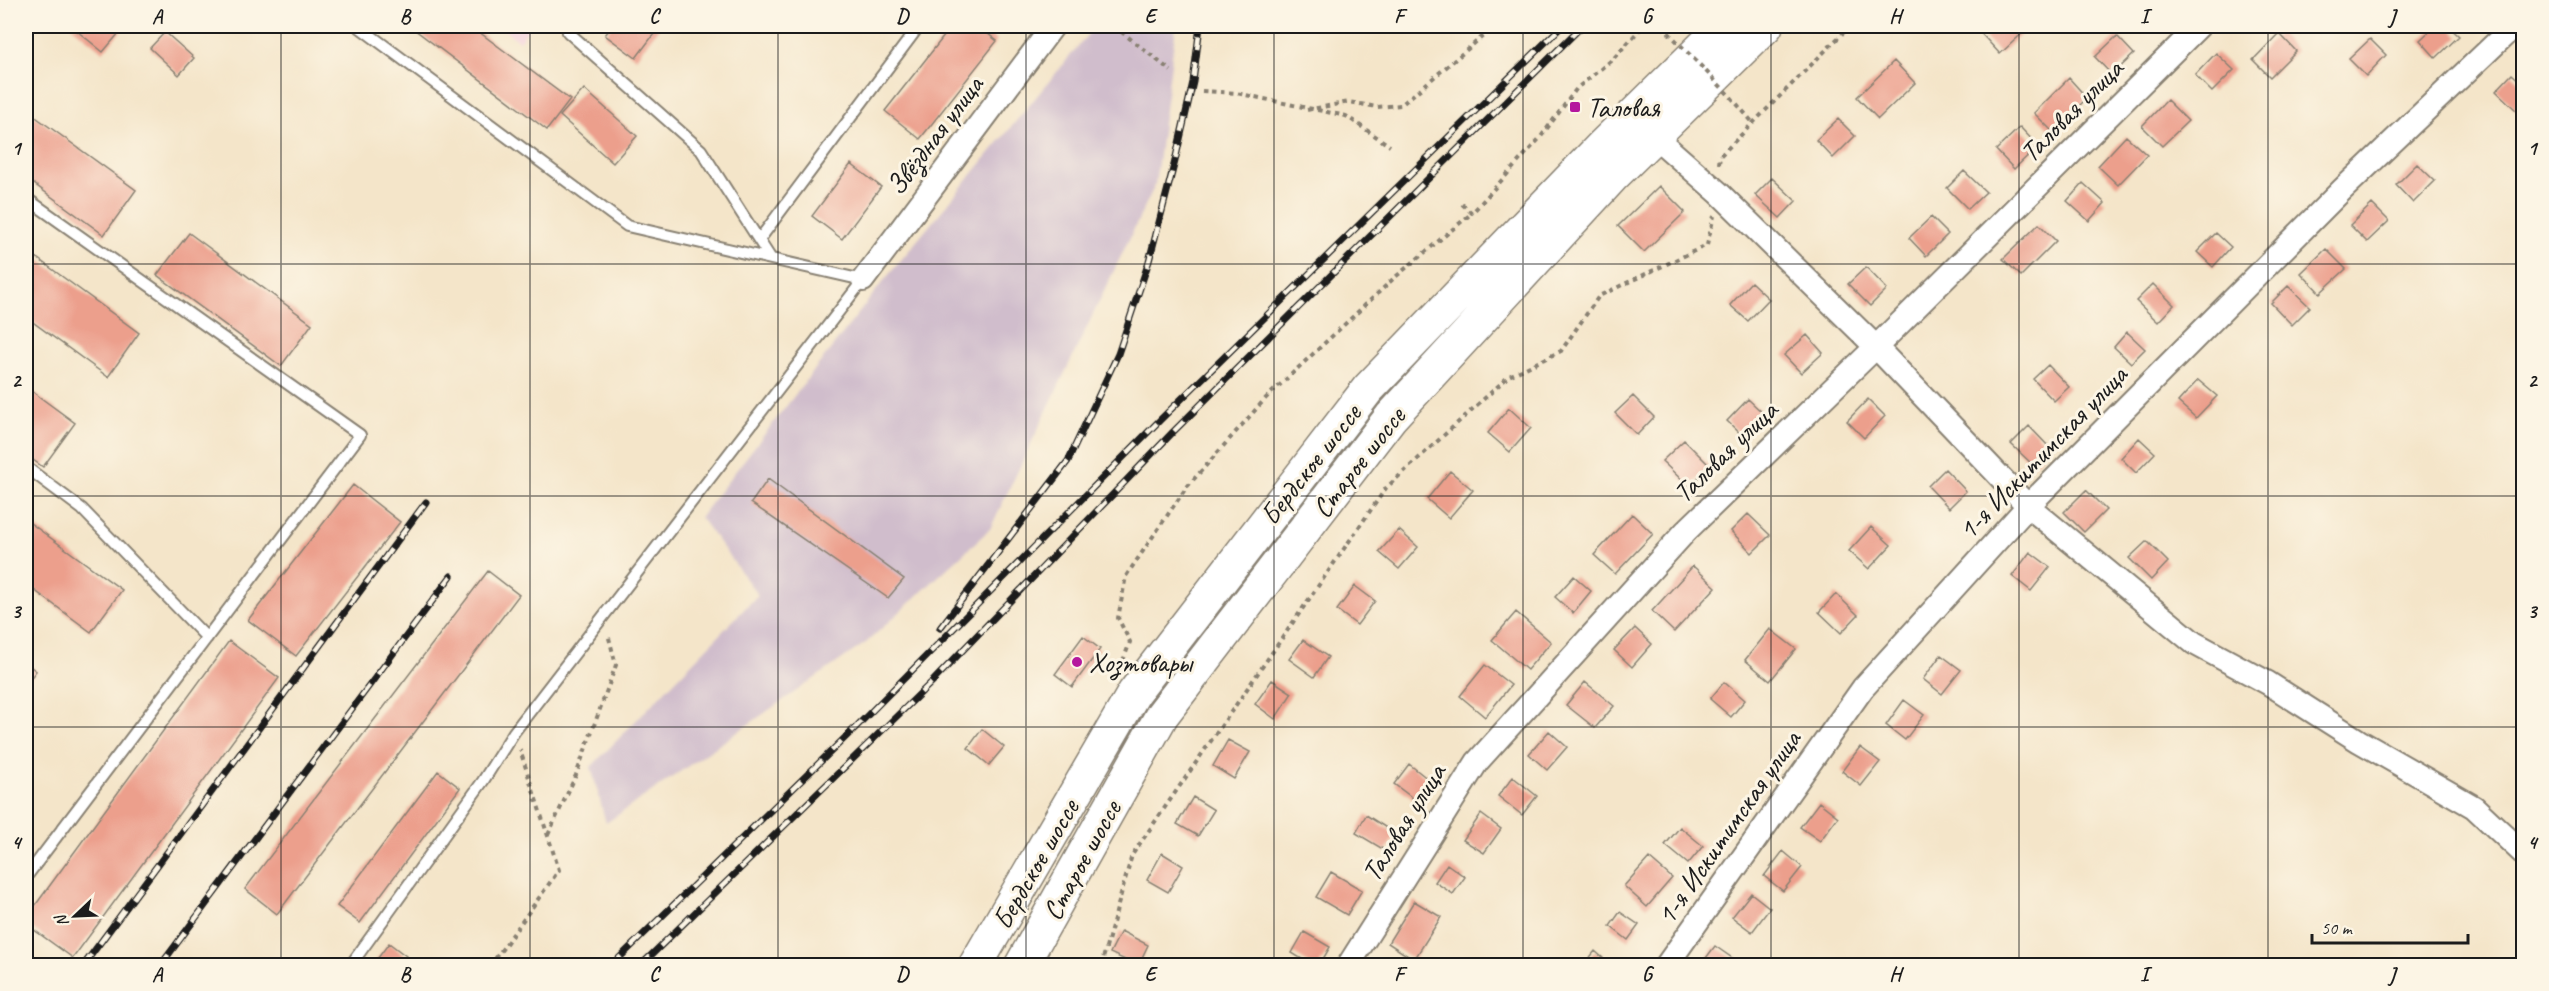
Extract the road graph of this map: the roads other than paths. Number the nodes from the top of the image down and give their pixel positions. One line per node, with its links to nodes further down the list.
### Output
1 (358, 26): 12 (lane)
2 (572, 26): 11 (lane)
3 (918, 26): 11 (lane)
4 (1053, 26): 13 (street, Звёздная улица)
5 (1724, 26): 21 (highway, Бердское шоссе)
6 (1766, 26): 9 (highway, Старое шоссе)
7 (2199, 26): 14 (street, Таловая улица)
8 (2514, 26): 16 (street, 1-я Искитимская улица)
9 (1654, 136): 14 (street); 20 (highway, Старое шоссе)
10 (26, 198): 17 (lane)
11 (759, 240): 12 (lane)
12 (771, 259): 13 (lane)
13 (863, 280): 22 (lane)
14 (1876, 347): 16 (street); 23 (street, Таловая улица)
15 (26, 467): 17 (lane)
16 (2028, 506): 18 (street); 24 (street, 1-я Искитимская улица)
17 (207, 638): 19 (lane)
18 (2523, 854)
19 (26, 877)
20 (1029, 963)
21 (973, 965)
22 (350, 966)
23 (1348, 966)
24 (1666, 966)

